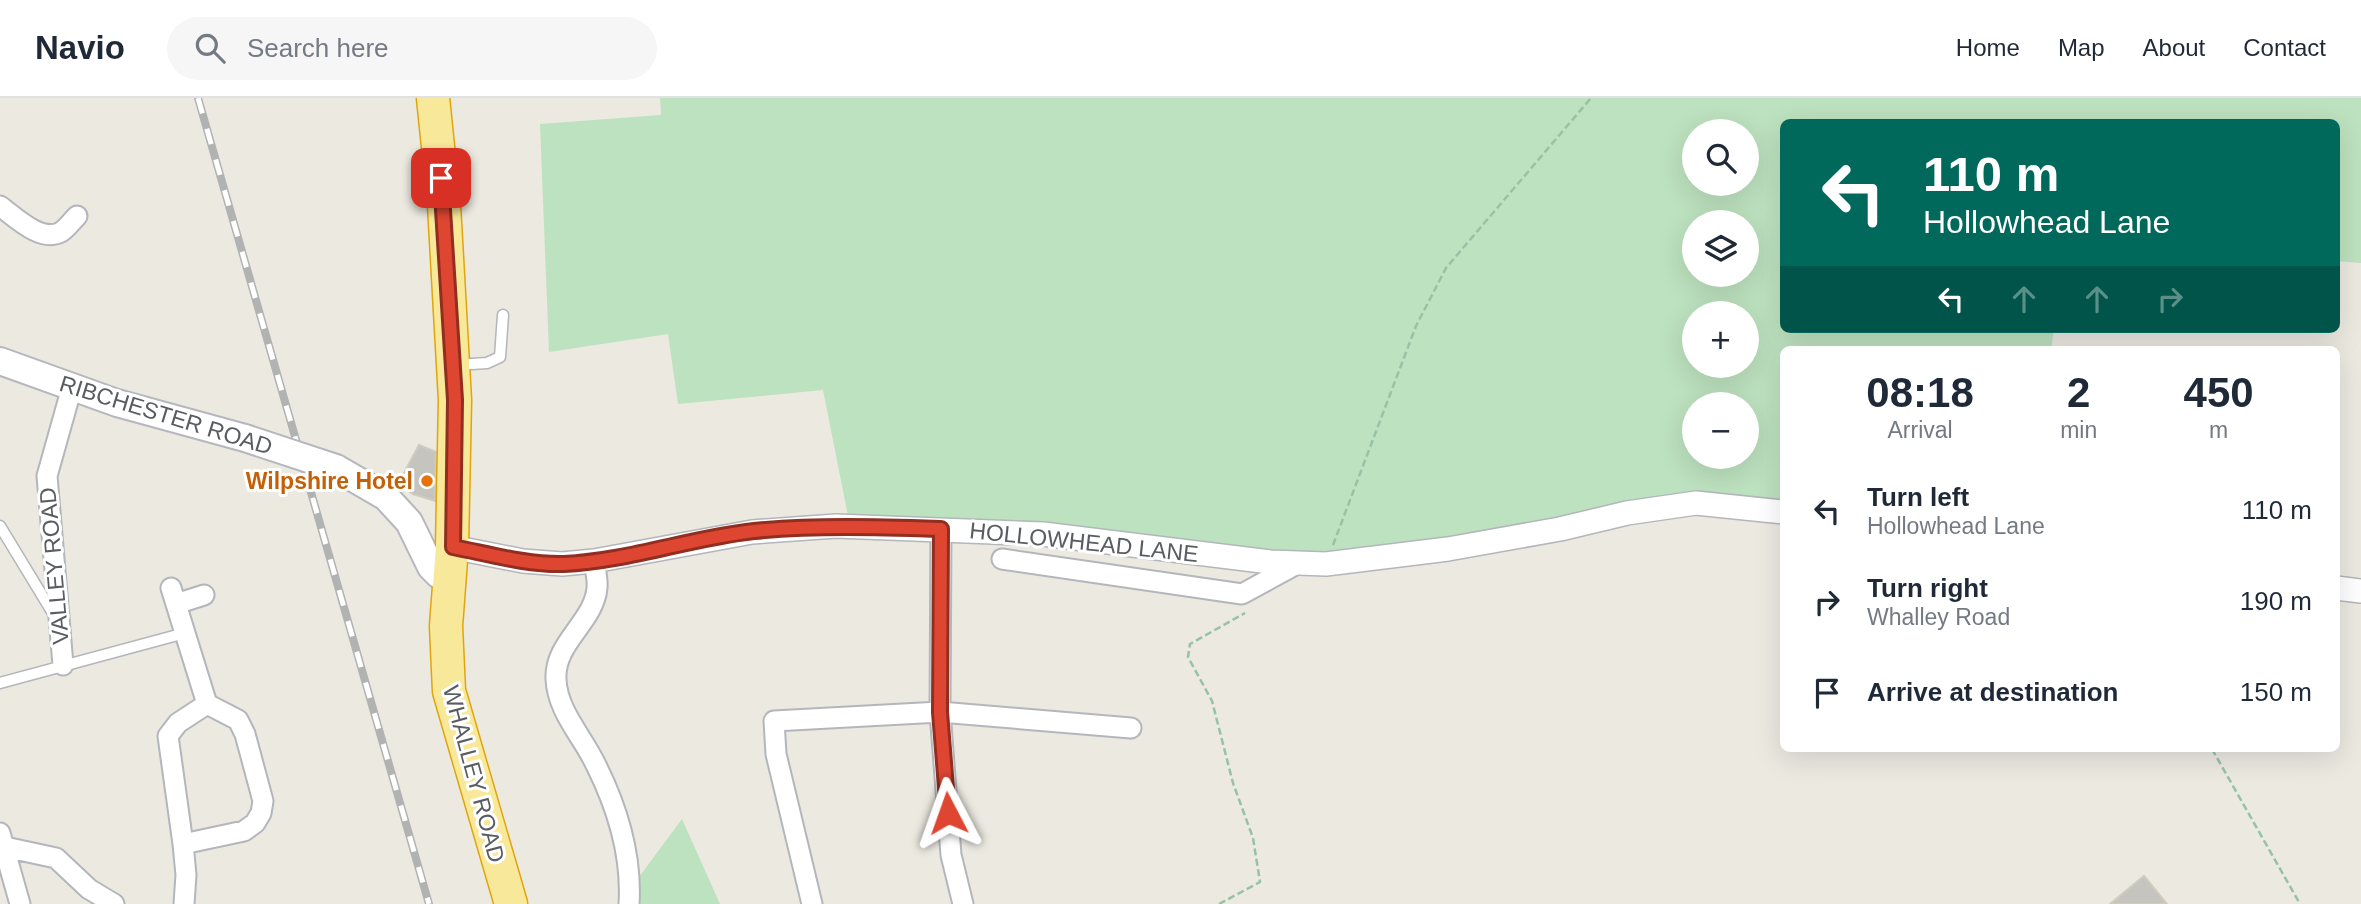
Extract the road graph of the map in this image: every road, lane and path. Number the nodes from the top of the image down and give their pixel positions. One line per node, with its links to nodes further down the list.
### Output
1 (433, 98): 7 (highway, WHALLEY ROAD)
2 (1591, 98): 16 (path)
3 (0, 206): 4 (street)
4 (78, 216)
5 (503, 315): 7 (lane)
6 (0, 361): 8 (main road, RIBCHESTER ROAD)
7 (453, 365): 12 (highway, WHALLEY ROAD)
8 (72, 387): 17 (main road, RIBCHESTER ROAD, bridge); 22 (street, VALLEY ROAD)
9 (1780, 512): 16 (street, HOLLOWHEAD LANE)
10 (0, 526): 22 (lane)
11 (941, 529): 14 (street, HOLLOWHEAD LANE); 15 (street, HOLLOWHEAD LANE); 27 (street)
12 (453, 547): 14 (street, HOLLOWHEAD LANE); 17 (highway, WHALLEY ROAD)
13 (1002, 559): 15 (street, HOLLOWHEAD LANE)
14 (594, 561): 36 (street)
15 (1299, 563): 16 (street, HOLLOWHEAD LANE)
16 (1326, 564)
17 (451, 579): 35 (highway, WHALLEY ROAD)
18 (2340, 588): 19 (street)
19 (2361, 591)
20 (204, 595): 23 (street)
21 (1250, 610): 39 (path)
22 (60, 625): 24 (street, VALLEY ROAD)
23 (185, 633): 24 (lane); 26 (street)
24 (63, 665): 25 (lane)
25 (0, 683)
26 (207, 704): 31 (street); 31 (street)
27 (940, 712): 28 (street); 37 (street); 38 (street)
28 (1131, 728)
29 (2214, 752): 40 (path)
30 (2, 840): 32 (street); 33 (street)
31 (183, 844): 34 (street)
32 (20, 904)
33 (114, 904)
34 (184, 904)
35 (511, 904)
36 (629, 904)
37 (812, 904)
38 (963, 904)
39 (1219, 904)
40 (2300, 904)

